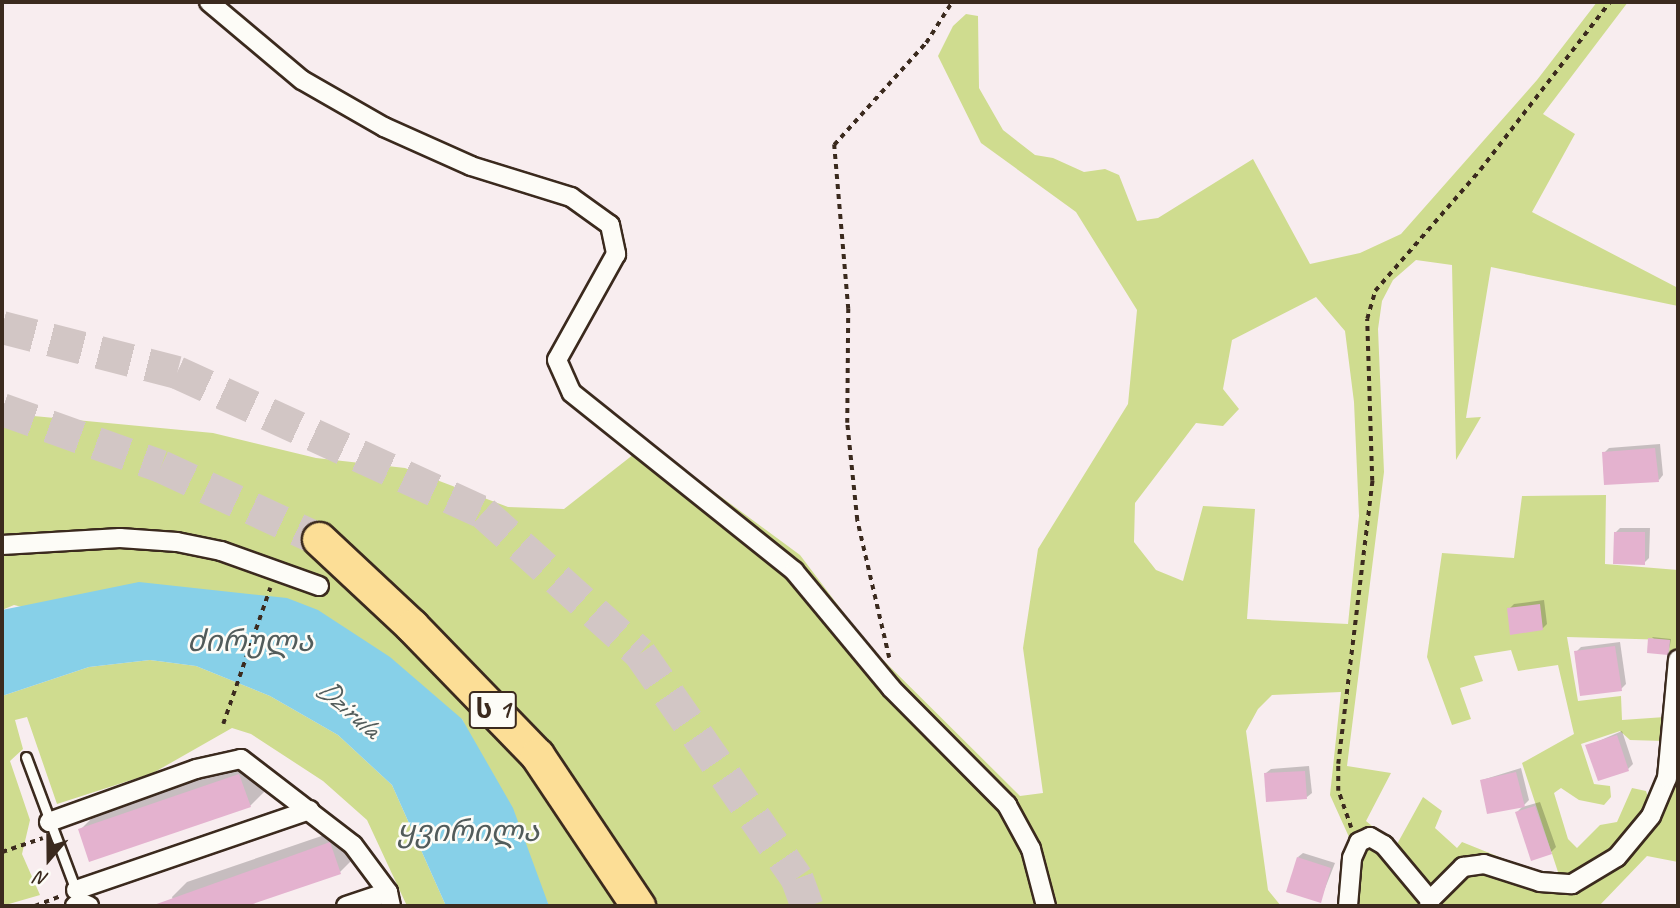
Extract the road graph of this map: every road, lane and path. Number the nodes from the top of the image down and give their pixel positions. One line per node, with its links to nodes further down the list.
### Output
1 (209, 2): 9 (street)
2 (952, 2): 9 (path)
3 (1610, 2): 14 (path)
4 (319, 539): 21 (highway, ს 1)
5 (2, 545): 6 (street)
6 (276, 569): 7 (street); 10 (path)
7 (319, 586)
8 (1678, 660): 18 (street)
9 (891, 688): 22 (street)
10 (223, 724)
11 (26, 757): 13 (lane)
12 (310, 810): 13 (street); 16 (street); 17 (street)
13 (52, 828): 15 (path); 17 (lane)
14 (1359, 842): 18 (street); 23 (street)
15 (2, 852)
16 (389, 899): 20 (street)
17 (80, 901): 19 (path)
18 (1429, 903)
19 (35, 906)
20 (346, 906)
21 (638, 906)
22 (1046, 906)
23 (1348, 906)

